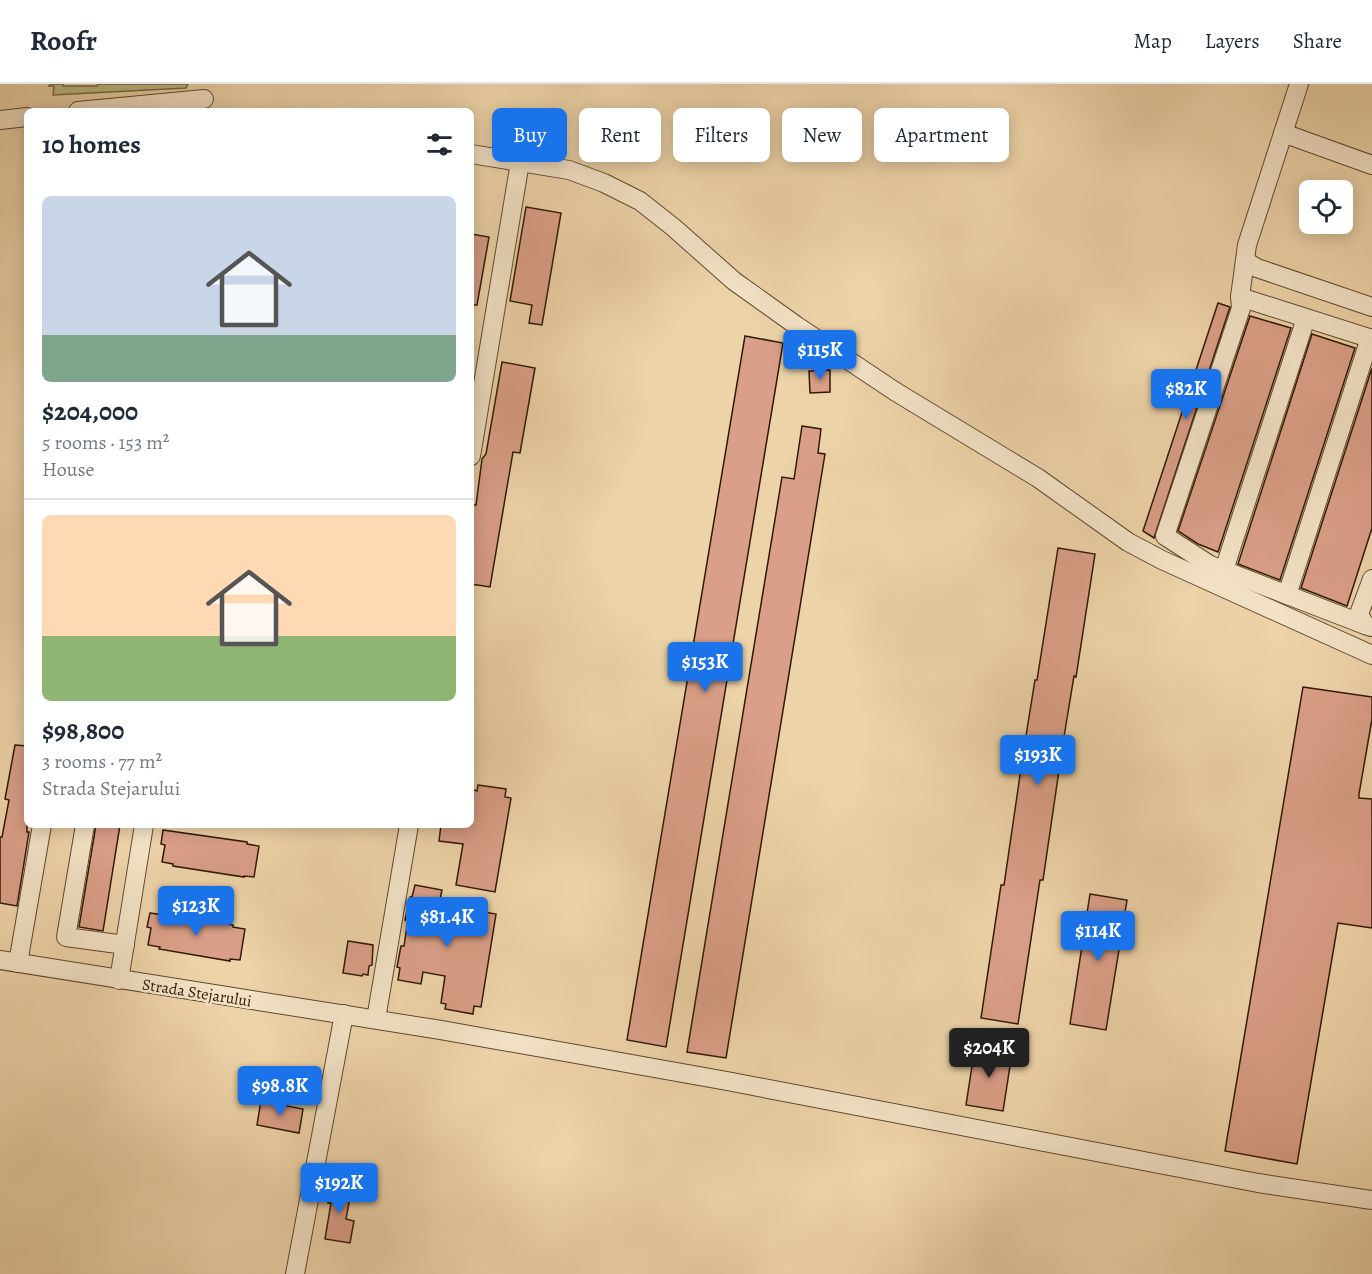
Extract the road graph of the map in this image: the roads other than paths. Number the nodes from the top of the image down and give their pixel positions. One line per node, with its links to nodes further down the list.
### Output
1 (1299, 84): 6 (street)
2 (205, 98): 3 (street)
3 (128, 108)
4 (24, 117): 5 (street)
5 (0, 120)
6 (1283, 133): 10 (street); 11 (street)
7 (474, 154): 8 (street)
8 (492, 157)
9 (520, 162): 16 (street); 21 (street)
10 (1372, 165)
11 (1245, 261): 12 (street); 13 (street)
12 (1239, 297): 14 (street); 17 (street)
13 (1372, 307)
14 (1306, 318): 15 (street); 17 (street)
15 (1371, 339): 19 (street)
16 (474, 438)
17 (1224, 570): 19 (street)
18 (1372, 579): 20 (street)
19 (1287, 595): 20 (street)
20 (1369, 626)
21 (1372, 655)
22 (41, 828): 28 (street)
23 (84, 828): 26 (street)
24 (144, 828): 26 (street)
25 (408, 828): 31 (street)
26 (125, 945): 29 (street)
27 (0, 960): 28 (street, Strada Stejarului)
28 (18, 963): 29 (street, Strada Stejarului)
29 (119, 980): 30 (street, Strada Stejarului)
30 (344, 1014): 31 (street, Strada Stejarului); 33 (street)
31 (376, 1019): 32 (street, Strada Stejarului)
32 (1372, 1200)
33 (295, 1274)

